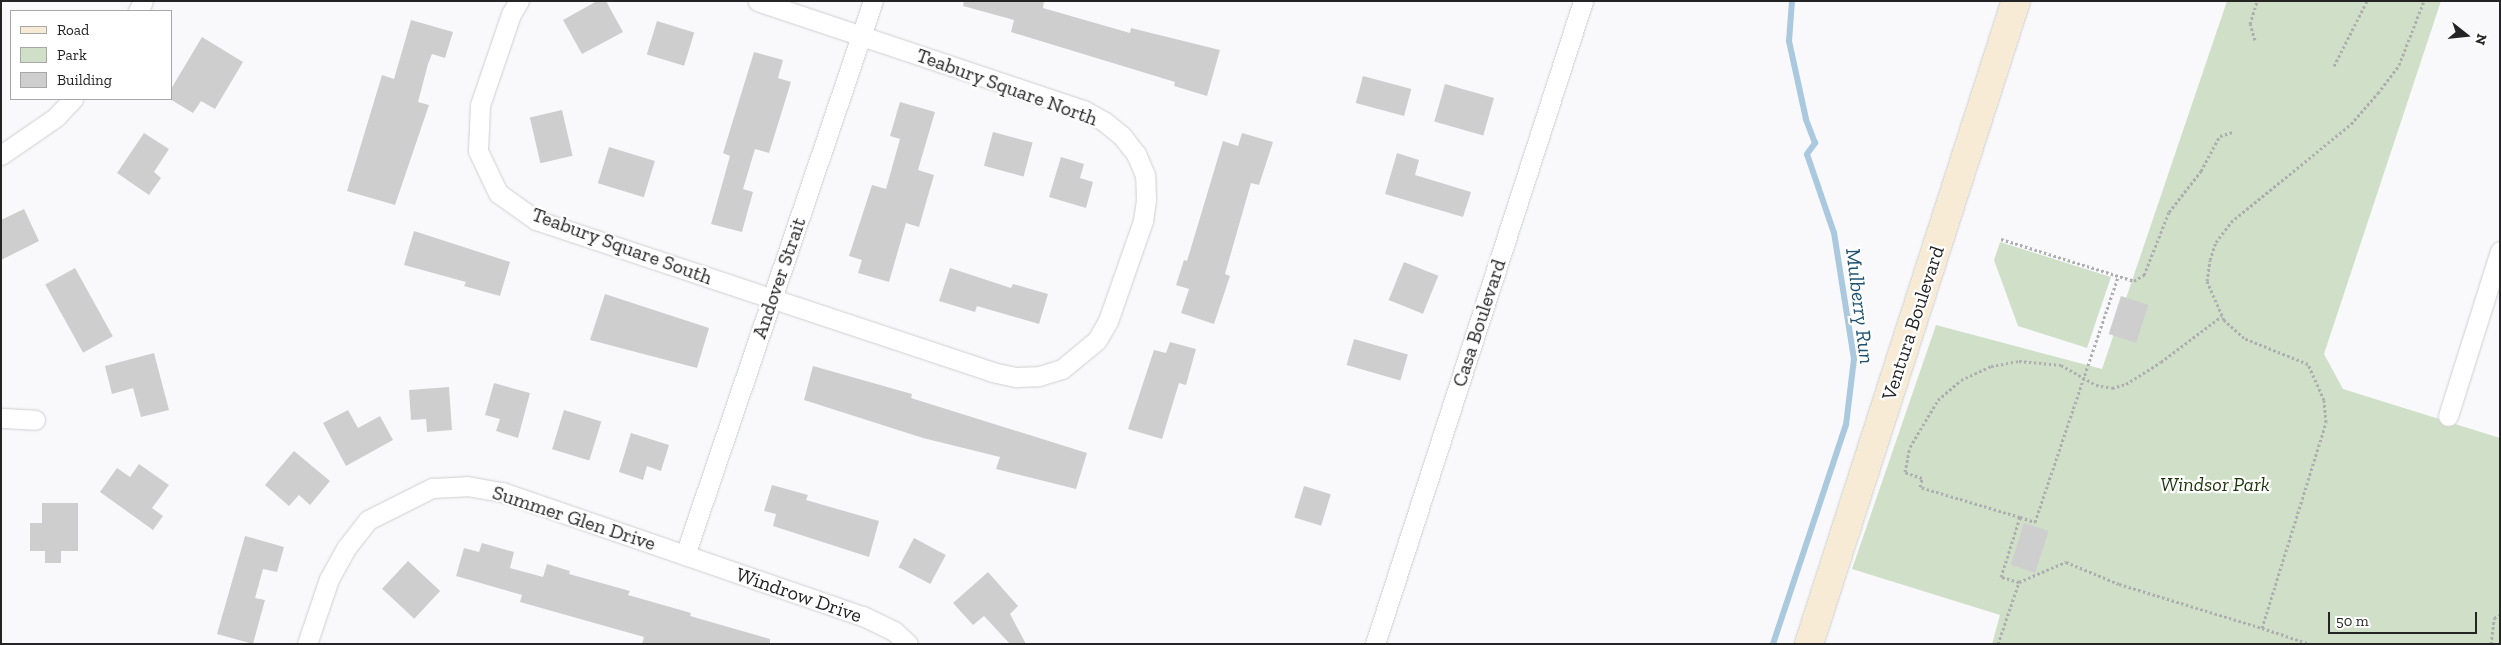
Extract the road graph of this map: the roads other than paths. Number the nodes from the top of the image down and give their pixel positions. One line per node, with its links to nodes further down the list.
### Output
1 (520, 1): 11 (street, Teabury Square South)
2 (758, 1): 6 (street)
3 (873, 1): 6 (street, Andover Strait)
4 (1582, 1): 18 (street, Casa Boulevard)
5 (2016, 1): 19 (street, Ventura Boulevard)
6 (861, 36): 11 (street, Andover Strait); 11 (street, Teabury Square North)
7 (73, 100): 8 (street)
8 (1, 155)
9 (2500, 251): 10 (street)
10 (2495, 287): 12 (street)
11 (773, 299): 15 (street, Andover Strait)
12 (2448, 416)
13 (1, 418): 14 (street)
14 (35, 420)
15 (685, 555): 16 (street, Summer Glen Drive); 17 (street, Windrow Drive)
16 (307, 644)
17 (908, 644)
18 (1375, 644)
19 (1808, 644)

